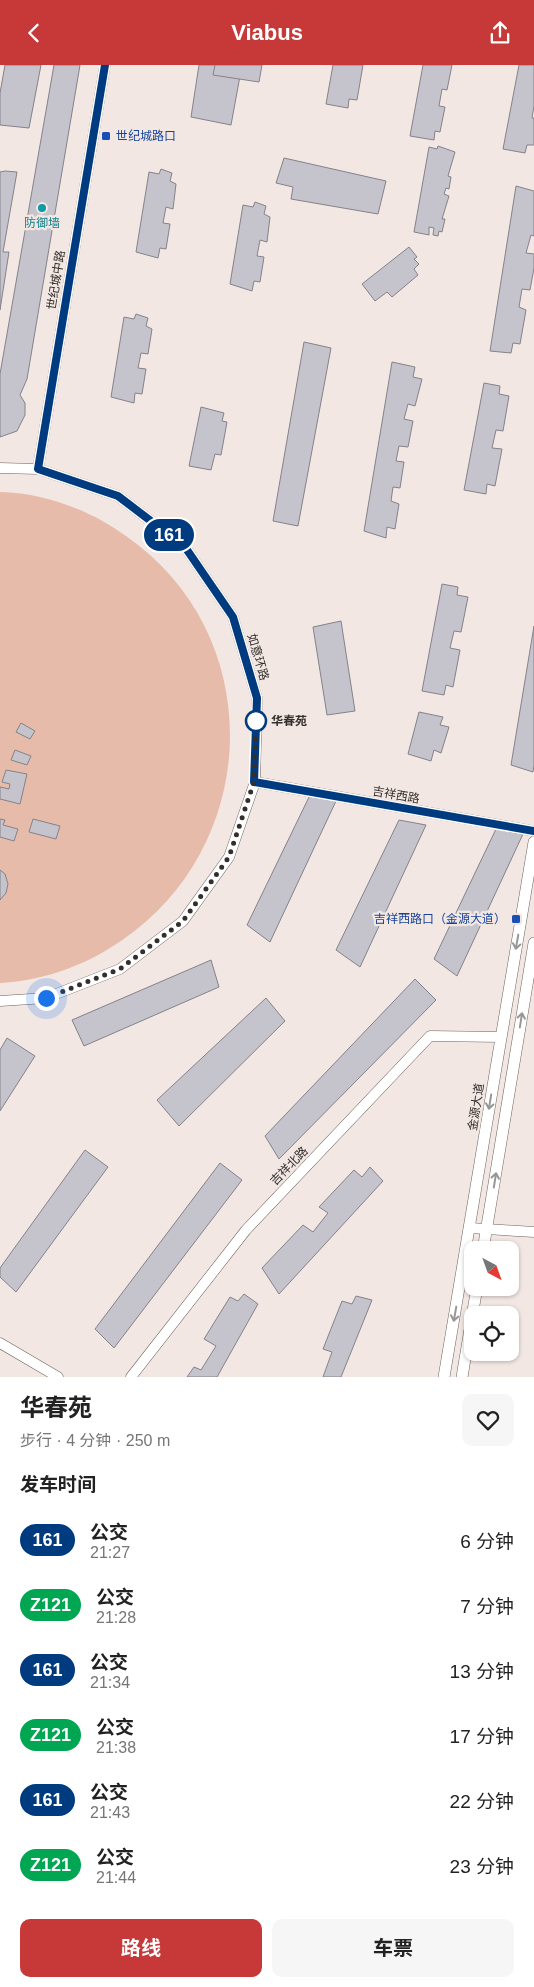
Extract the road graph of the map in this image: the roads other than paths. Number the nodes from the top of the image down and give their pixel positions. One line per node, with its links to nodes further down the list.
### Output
1 (105, 65): 3 (street, 世纪城中路)
2 (0, 468): 3 (street, 如意环路)
3 (38, 469): 4 (street, 如意环路)
4 (254, 782): 5 (street, 吉祥西路); 9 (street, 如意环路)
5 (534, 831)
6 (534, 842): 7 (street, 金源大道)
7 (532, 864): 10 (street, 金源大道, one-way to 10)
8 (534, 943): 12 (street, one-way to 8)
9 (0, 1001)
10 (501, 1037): 11 (street, 金源大道, one-way to 11); 18 (street, 吉祥北路)
11 (470, 1228): 12 (street); 19 (street, 金源大道, one-way to 19)
12 (487, 1228): 13 (street); 14 (street)
13 (534, 1232)
14 (485, 1241)
15 (476, 1296): 20 (street)
16 (0, 1343): 17 (street)
17 (58, 1377)
18 (131, 1377)
19 (444, 1377)
20 (462, 1377)

